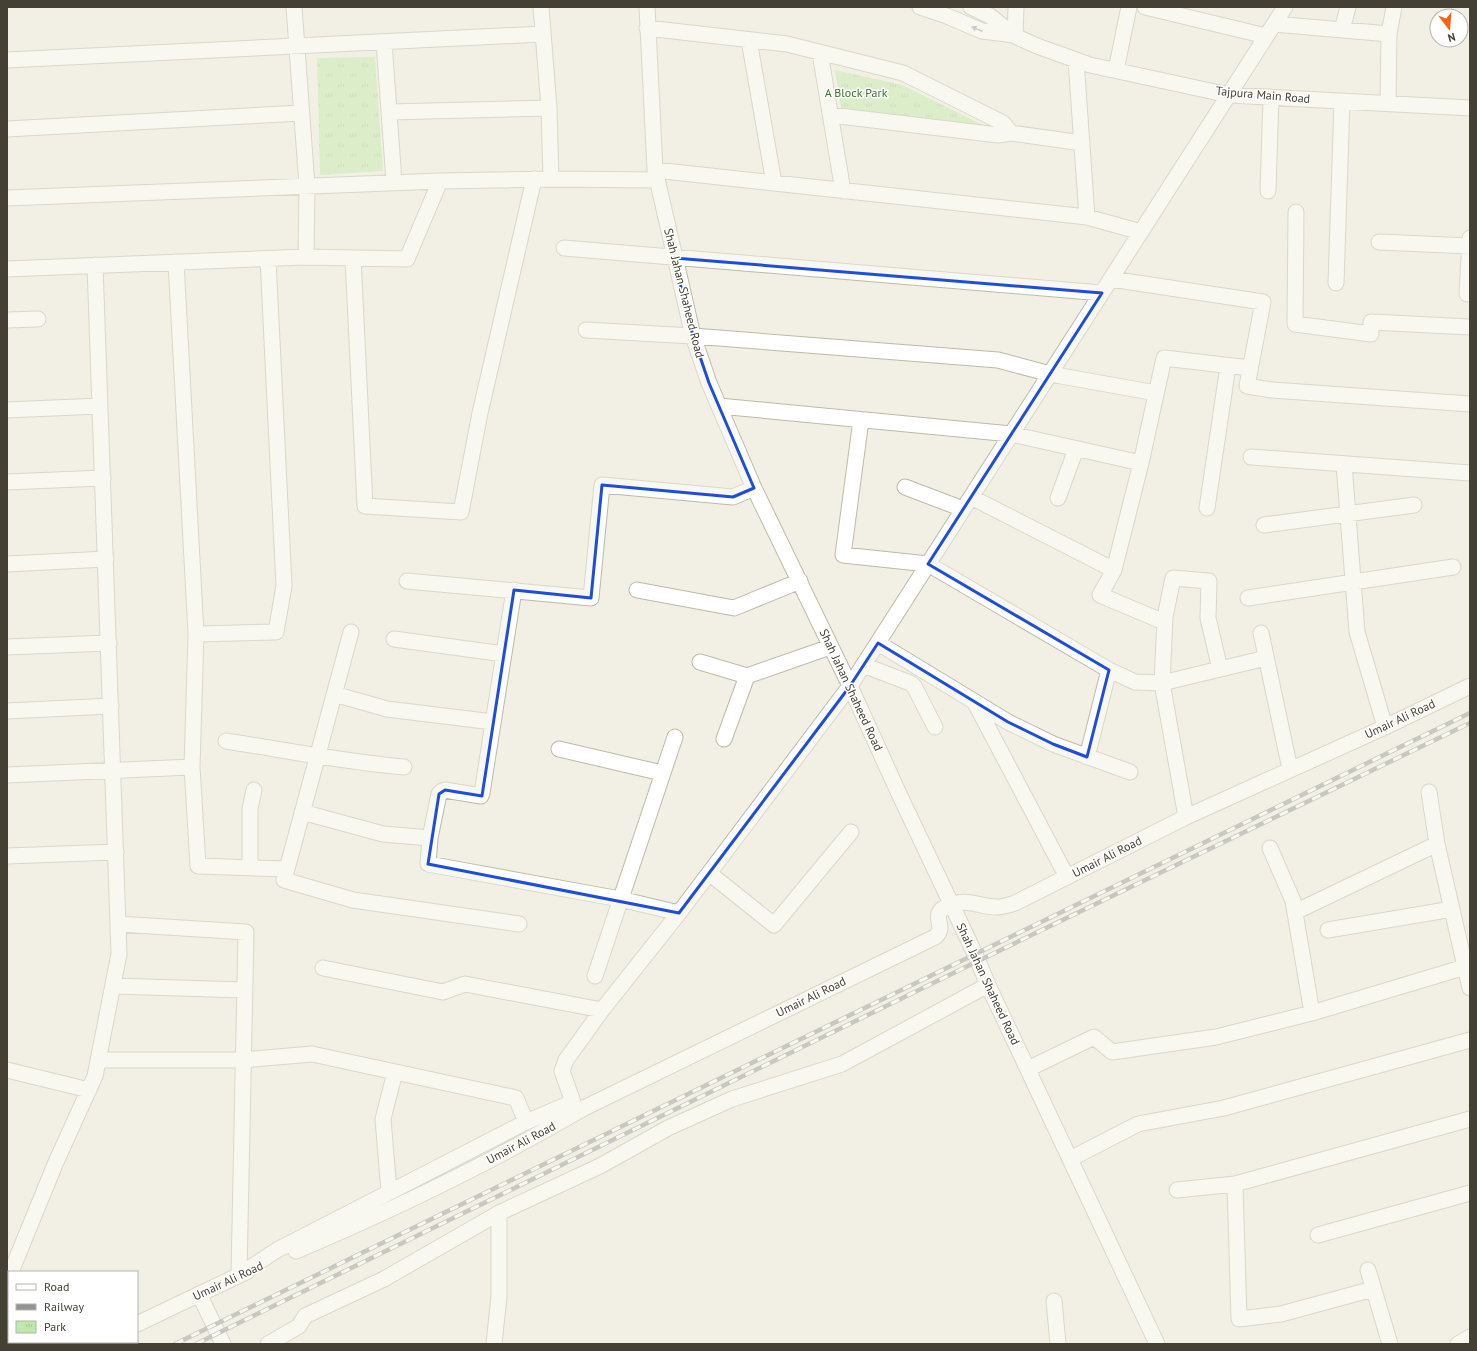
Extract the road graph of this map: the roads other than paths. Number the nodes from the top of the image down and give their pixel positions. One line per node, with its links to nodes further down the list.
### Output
1 (294, 7): 20 (street)
2 (541, 7): 15 (street)
3 (647, 7): 12 (street, Shah Jahan Shaheed Road)
4 (920, 7): 17 (street, Tajpura Main Road, one-way to 4)
5 (971, 7): 17 (street, Tajpura Main Road)
6 (1016, 7): 17 (street)
7 (1129, 7): 24 (street)
8 (1145, 7): 13 (street)
9 (1285, 7): 13 (street)
10 (1348, 7): 14 (street)
11 (1394, 7): 16 (street)
12 (647, 28): 18 (street); 37 (street, Shah Jahan Shaheed Road)
13 (1270, 30): 14 (street); 25 (street)
14 (1342, 30): 16 (street)
15 (543, 34): 19 (street); 29 (street)
16 (1389, 34): 28 (street)
17 (1015, 36): 23 (street, Tajpura Main Road)
18 (749, 40): 21 (street); 42 (street)
19 (384, 42): 20 (street); 32 (street)
20 (297, 46): 22 (street); 31 (street)
21 (820, 52): 33 (street); 35 (street)
22 (7, 60)
23 (1076, 60): 24 (street, Tajpura Main Road); 36 (street)
24 (1116, 70): 25 (street, Tajpura Main Road)
25 (1229, 94): 26 (street, Tajpura Main Road); 49 (street)
26 (1271, 97): 27 (street, Tajpura Main Road); 45 (street)
27 (1342, 101): 28 (street, Tajpura Main Road); 62 (street)
28 (1388, 103): 30 (street, Tajpura Main Road)
29 (548, 108): 32 (street); 39 (street)
30 (1470, 108)
31 (302, 112): 34 (street); 43 (street)
32 (389, 112): 41 (street)
33 (831, 115): 35 (street); 44 (street)
34 (7, 129)
35 (1011, 133): 36 (street)
36 (1082, 143): 48 (street)
37 (656, 175): 39 (street); 42 (street); 56 (street, Shah Jahan Shaheed Road)
38 (534, 179): 39 (street); 40 (street); 55 (street)
39 (551, 179)
40 (440, 181): 41 (street); 55 (street)
41 (394, 182): 43 (street)
42 (774, 183): 44 (street)
43 (307, 186): 46 (street); 54 (street)
44 (843, 191): 48 (street)
45 (1268, 191)
46 (7, 198)
47 (1296, 212): 67 (street)
48 (1088, 217): 49 (street)
49 (1141, 232): 61 (street)
50 (1470, 238): 52 (street)
51 (1379, 242): 52 (street)
52 (1470, 246): 64 (street)
53 (564, 248): 56 (street)
54 (306, 257): 55 (street); 57 (street)
55 (353, 258)
56 (674, 258): 63 (street); 69 (street, Shah Jahan Shaheed Road)
57 (268, 259): 58 (street); 109 (street)
58 (176, 262): 59 (street); 109 (street)
59 (95, 265): 60 (street); 75 (street)
60 (7, 269)
61 (1111, 279): 63 (street); 71 (street)
62 (1336, 283)
63 (1102, 293): 72 (street)
64 (1467, 294)
65 (38, 319): 66 (street)
66 (7, 320)
67 (1470, 327)
68 (586, 330): 69 (street)
69 (693, 336): 72 (street); 76 (street, Shah Jahan Shaheed Road)
70 (1228, 366): 71 (street); 73 (street); 92 (street)
71 (1250, 368): 74 (street)
72 (1050, 374): 73 (street); 79 (street)
73 (1156, 393): 82 (street)
74 (1470, 404)
75 (100, 406): 77 (street); 85 (street)
76 (719, 406): 78 (street); 88 (street, Shah Jahan Shaheed Road)
77 (7, 410)
78 (861, 420): 79 (street); 97 (street)
79 (1011, 434): 80 (street); 90 (street)
80 (1076, 449): 82 (street); 89 (street)
81 (1251, 457): 83 (street)
82 (1141, 463): 99 (street)
83 (1344, 464): 84 (street); 93 (street)
84 (1470, 473)
85 (103, 478): 86 (street); 95 (street)
86 (7, 482)
87 (905, 487): 90 (street)
88 (754, 488): 101 (street, Shah Jahan Shaheed Road); 103 (street)
89 (1058, 498)
90 (967, 503): 97 (street); 99 (street)
91 (1414, 505): 93 (street)
92 (1207, 508)
93 (1348, 514): 94 (street); 102 (street)
94 (1264, 525)
95 (106, 559): 96 (street); 111 (street)
96 (7, 564)
97 (928, 564): 112 (street); 120 (street)
98 (1452, 567): 102 (street)
99 (1114, 570): 106 (street)
100 (407, 581): 103 (street)
101 (800, 581): 104 (street); 114 (street, Shah Jahan Shaheed Road)
102 (1354, 583): 105 (street); 131 (street)
103 (514, 590): 115 (street)
104 (637, 590)
105 (1248, 598)
106 (1164, 622): 119 (street); 122 (street)
107 (351, 632): 125 (street)
108 (1261, 633): 116 (street)
109 (196, 634): 138 (street)
110 (394, 639): 115 (street)
111 (108, 643): 113 (street); 127 (street)
112 (878, 643): 118 (street); 126 (street)
113 (7, 647)
114 (830, 647): 121 (street); 123 (street, Shah Jahan Shaheed Road)
115 (504, 654): 129 (street)
116 (1266, 658): 119 (street); 140 (street)
117 (700, 662): 121 (street)
118 (863, 665): 123 (street); 130 (street)
119 (1220, 669): 122 (street)
120 (1109, 670): 122 (street); 137 (street)
121 (747, 676): 133 (street)
122 (1162, 683): 148 (street)
123 (850, 686): 157 (street); 160 (street, Shah Jahan Shaheed Road)
124 (1470, 686): 131 (street, Umair Ali Road)
125 (334, 694): 129 (street); 136 (street)
126 (974, 701): 137 (street); 158 (street)
127 (111, 706): 128 (street); 141 (street)
128 (7, 711)
129 (493, 722): 150 (street)
130 (935, 727)
131 (1385, 727): 140 (street, Umair Ali Road)
132 (675, 737): 143 (street)
133 (724, 739)
134 (226, 741): 136 (street)
135 (559, 749): 143 (street)
136 (318, 755): 139 (street); 147 (street)
137 (1087, 757): 142 (street)
138 (192, 767): 141 (street); 155 (street)
139 (404, 767)
140 (1290, 769): 148 (street, Umair Ali Road)
141 (113, 770): 144 (street); 153 (street)
142 (1130, 772)
143 (662, 773): 159 (street)
144 (7, 775)
145 (254, 790): 155 (street)
146 (1429, 792): 151 (street)
147 (302, 812): 150 (street); 156 (street)
148 (1186, 817): 158 (street, Umair Ali Road)
149 (851, 832): 157 (street)
150 (430, 838): 159 (street)
151 (1437, 844): 161 (street); 162 (street)
152 (1270, 848): 162 (street)
153 (116, 852): 154 (street); 164 (street)
154 (7, 856)
155 (250, 868): 156 (street)
156 (287, 869): 165 (street)
157 (709, 873): 163 (street)
158 (1067, 877): 160 (street, Umair Ali Road)
159 (620, 900): 163 (street); 169 (street)
160 (951, 905): 170 (street, Shah Jahan Shaheed Road); 183 (street, Umair Ali Road)
161 (1452, 909): 166 (street); 167 (street)
162 (1295, 912): 175 (street)
163 (679, 913): 174 (street)
164 (118, 924): 171 (street); 173 (street)
165 (519, 924)
166 (1328, 930)
167 (1465, 967): 172 (street); 175 (street)
168 (323, 968): 174 (street)
169 (595, 976)
170 (988, 985): 179 (street, Shah Jahan Shaheed Road); 191 (street)
171 (113, 986): 173 (street); 177 (street)
172 (1470, 988)
173 (244, 990): 178 (street)
174 (602, 1010): 183 (street)
175 (1312, 1013): 179 (street)
176 (1470, 1040): 186 (street)
177 (98, 1060): 178 (street); 182 (street)
178 (243, 1060): 181 (street); 195 (street)
179 (1028, 1069): 186 (street, Shah Jahan Shaheed Road)
180 (7, 1070): 182 (street)
181 (395, 1072): 185 (street); 189 (street)
182 (89, 1090): 194 (street)
183 (578, 1105): 185 (street); 195 (street, Umair Ali Road)
184 (1470, 1119): 187 (street)
185 (526, 1122): 189 (street)
186 (1070, 1159): 205 (street, Shah Jahan Shaheed Road)
187 (1235, 1184): 188 (street); 196 (street)
188 (1177, 1190)
189 (389, 1192): 195 (street)
190 (1470, 1193): 192 (street)
191 (499, 1213): 202 (street); 203 (street)
192 (1318, 1234)
193 (1368, 1270): 196 (street)
194 (11, 1271)
195 (239, 1275): 197 (street, Umair Ali Road)
196 (1374, 1289): 206 (street)
197 (199, 1294): 199 (street, Umair Ali Road); 201 (street)
198 (1054, 1301): 204 (street)
199 (138, 1324)
200 (1470, 1337): 207 (street)
201 (223, 1344)
202 (268, 1344)
203 (494, 1344)
204 (1058, 1344)
205 (1157, 1344)
206 (1390, 1344)
207 (1458, 1344)

